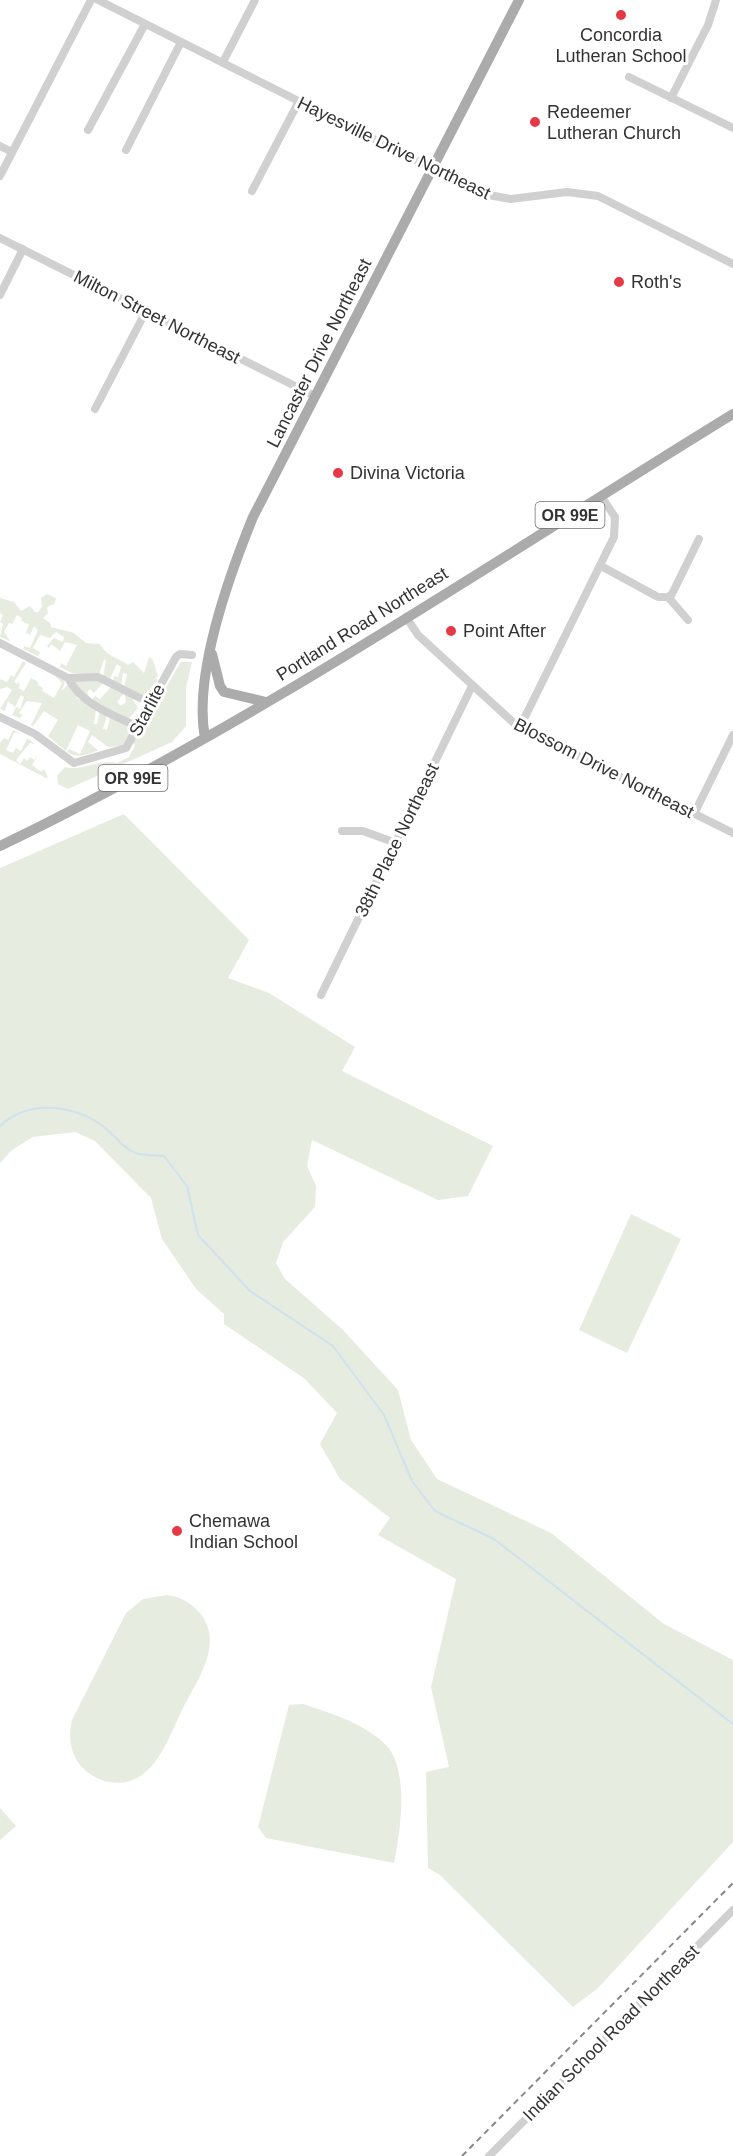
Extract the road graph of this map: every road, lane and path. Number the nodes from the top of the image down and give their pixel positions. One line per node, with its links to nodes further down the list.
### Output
1 (91, 0): 16 (street)
2 (98, 0): 6 (street, Hayesville Drive Northeast)
3 (255, 0): 8 (street)
4 (519, 0): 17 (main road, Lancaster Drive Northeast)
5 (716, 0): 10 (street)
6 (145, 24): 7 (street, Hayesville Drive Northeast); 13 (street)
7 (182, 42): 8 (street, Hayesville Drive Northeast); 15 (street)
8 (223, 62): 11 (street, Hayesville Drive Northeast)
9 (629, 77): 10 (street)
10 (671, 98): 12 (street)
11 (299, 101): 17 (street, Hayesville Drive Northeast); 19 (street)
12 (733, 128)
13 (88, 130)
14 (0, 146): 16 (street)
15 (126, 150)
16 (12, 152): 18 (street)
17 (433, 170): 22 (street, Hayesville Drive Northeast); 25 (main road, Lancaster Drive Northeast)
18 (0, 176)
19 (252, 191)
20 (0, 238): 21 (street, Milton Street Northeast)
21 (23, 249): 23 (street); 24 (street, Milton Street Northeast)
22 (733, 264)
23 (0, 295)
24 (146, 311): 25 (street, Milton Street Northeast); 26 (street)
25 (315, 396): 35 (main road, Lancaster Drive Northeast)
26 (96, 409)
27 (733, 414): 28 (main road, Portland Road Northeast / OR 99E)
28 (601, 496): 30 (street); 32 (main road, Portland Road Northeast / OR 99E)
29 (699, 539): 31 (street)
30 (602, 566): 31 (street); 43 (street)
31 (668, 597): 33 (street)
32 (406, 616): 38 (street, Blossom Drive Northeast); 39 (main road, Portland Road Northeast / OR 99E)
33 (688, 620)
34 (0, 643): 37 (street)
35 (212, 650): 39 (main road); 45 (main road, Lancaster Drive Northeast)
36 (192, 655): 40 (street, Starlite)
37 (68, 678): 40 (street); 42 (street)
38 (472, 686): 43 (street, Blossom Drive Northeast); 49 (street, 38th Place Northeast)
39 (266, 702): 45 (main road, Portland Road Northeast / OR 99E)
40 (150, 703): 42 (street, Starlite)
41 (0, 717): 42 (street, Starlite)
42 (138, 727)
43 (520, 727): 46 (street, Blossom Drive Northeast)
44 (733, 735): 46 (street)
45 (205, 738): 50 (main road, Portland Road Northeast / OR 99E)
46 (694, 814): 48 (street, Blossom Drive Northeast)
47 (342, 831): 49 (street)
48 (733, 833)
49 (396, 843): 51 (street, 38th Place Northeast)
50 (0, 846)
51 (321, 995)
52 (733, 1910): 53 (street, Indian School Road Northeast)
53 (489, 2156)

